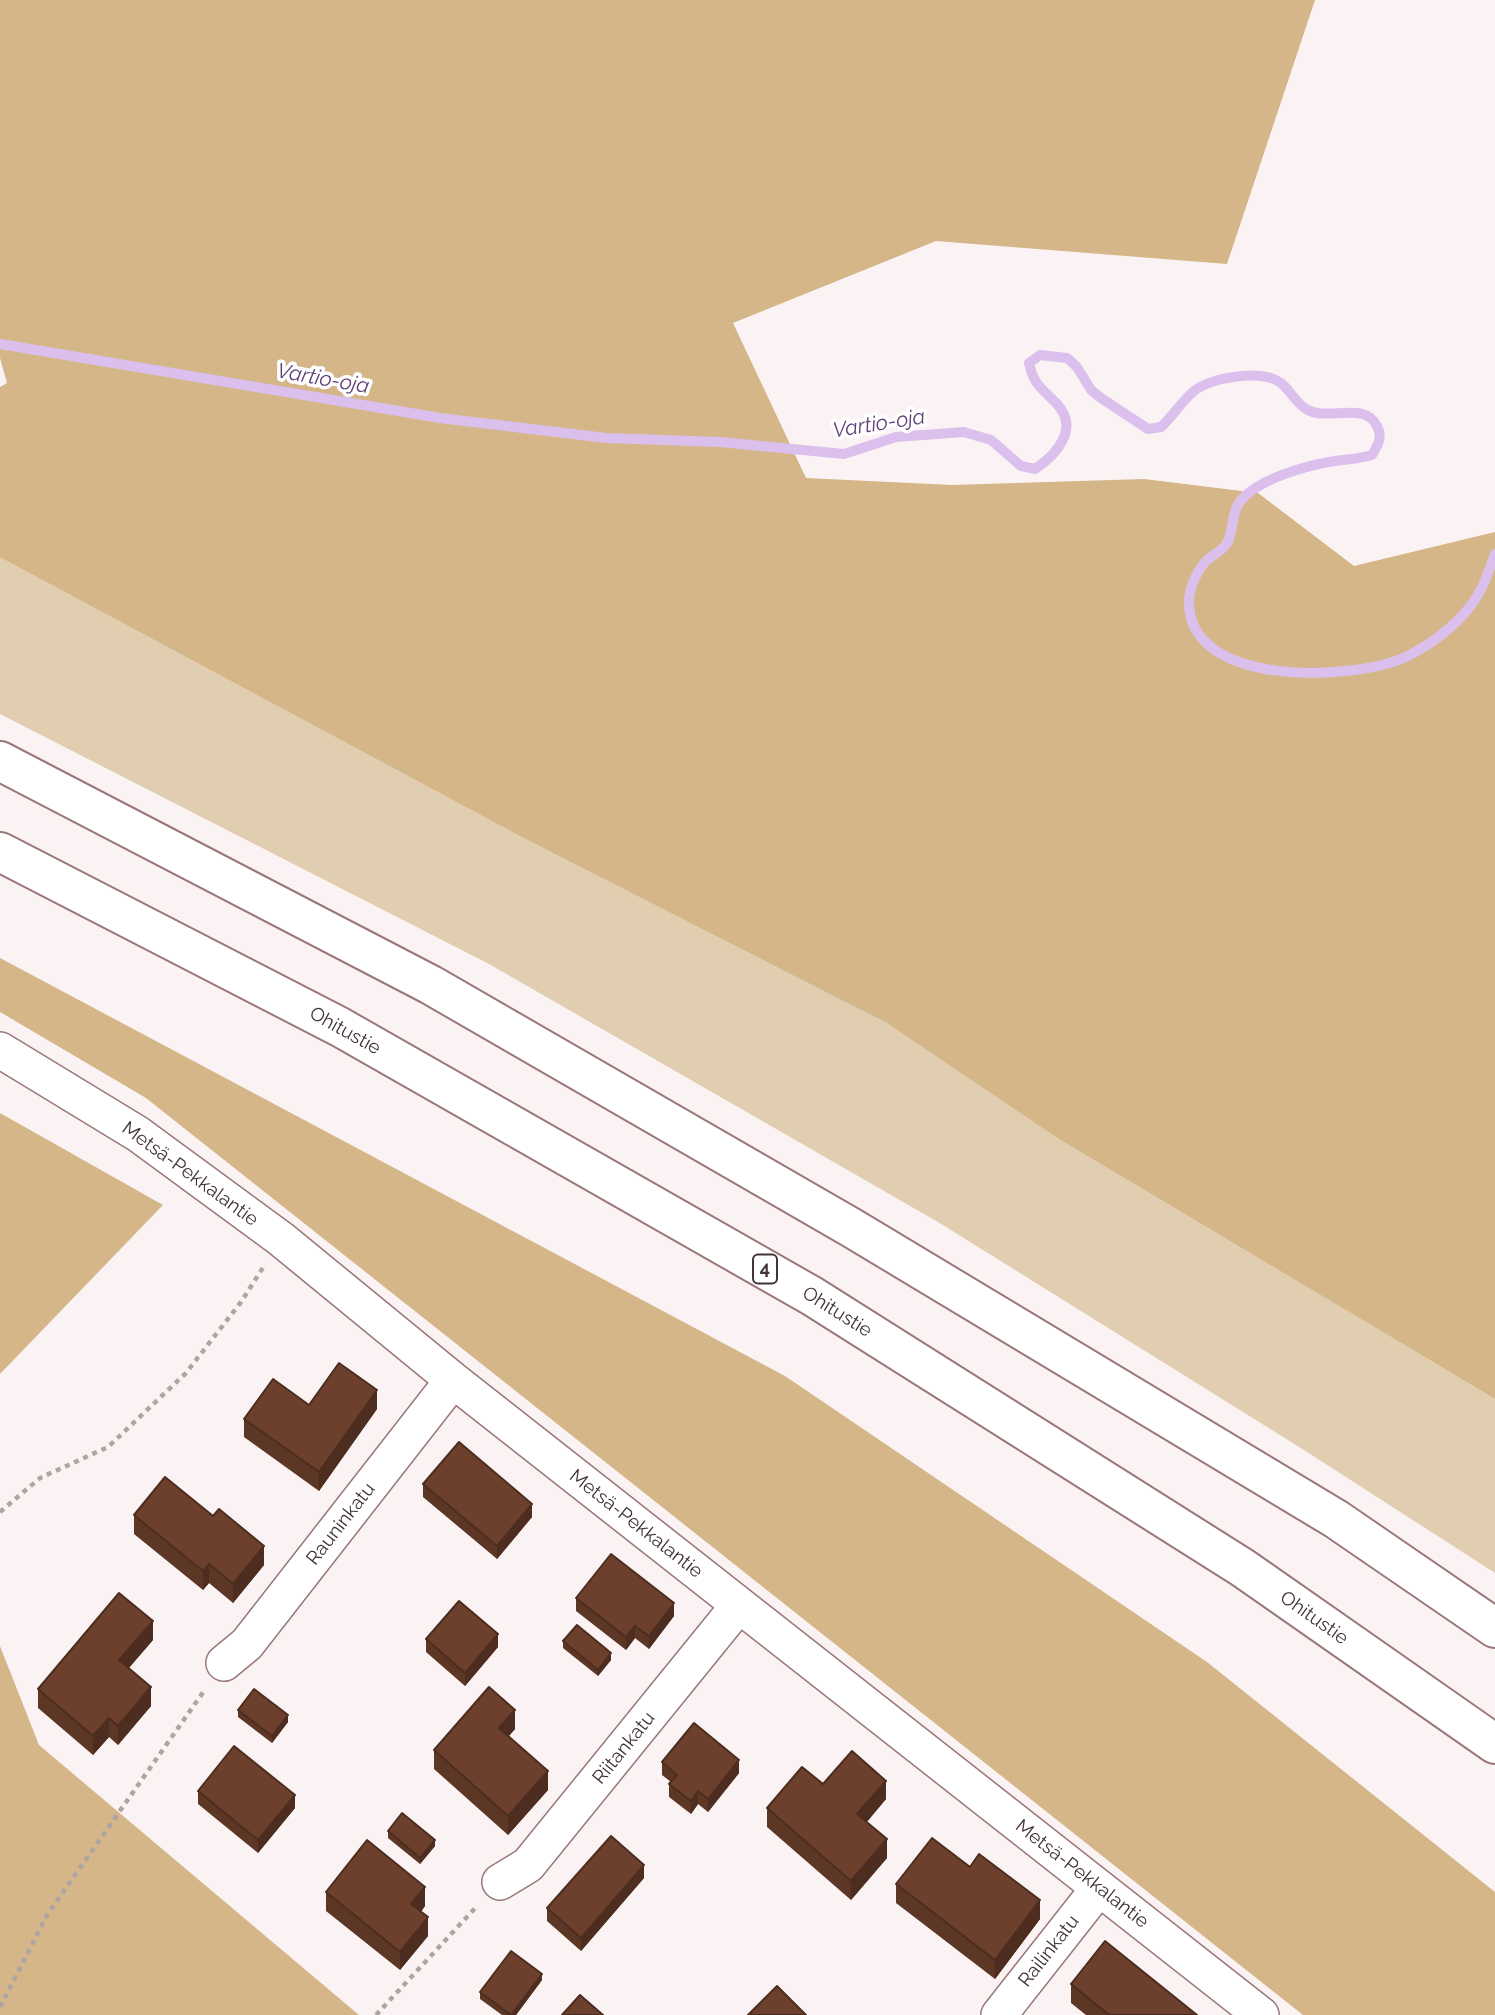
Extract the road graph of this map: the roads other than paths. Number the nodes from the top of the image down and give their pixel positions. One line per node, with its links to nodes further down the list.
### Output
1 (0, 761): 6 (highway)
2 (0, 852): 8 (highway, Ohitustie / 4)
3 (0, 1050): 4 (street, Metsä-Pekkalantie)
4 (453, 1380): 5 (street, Metsä-Pekkalantie); 7 (street, Rauninkatu)
5 (739, 1605): 9 (street, Riitankatu); 10 (street, Metsä-Pekkalantie)
6 (1495, 1628)
7 (223, 1663)
8 (1495, 1744)
9 (500, 1882)
10 (1099, 1888): 11 (street, Railinkatu); 12 (street, Metsä-Pekkalantie)
11 (999, 2015)
12 (1261, 2015)

